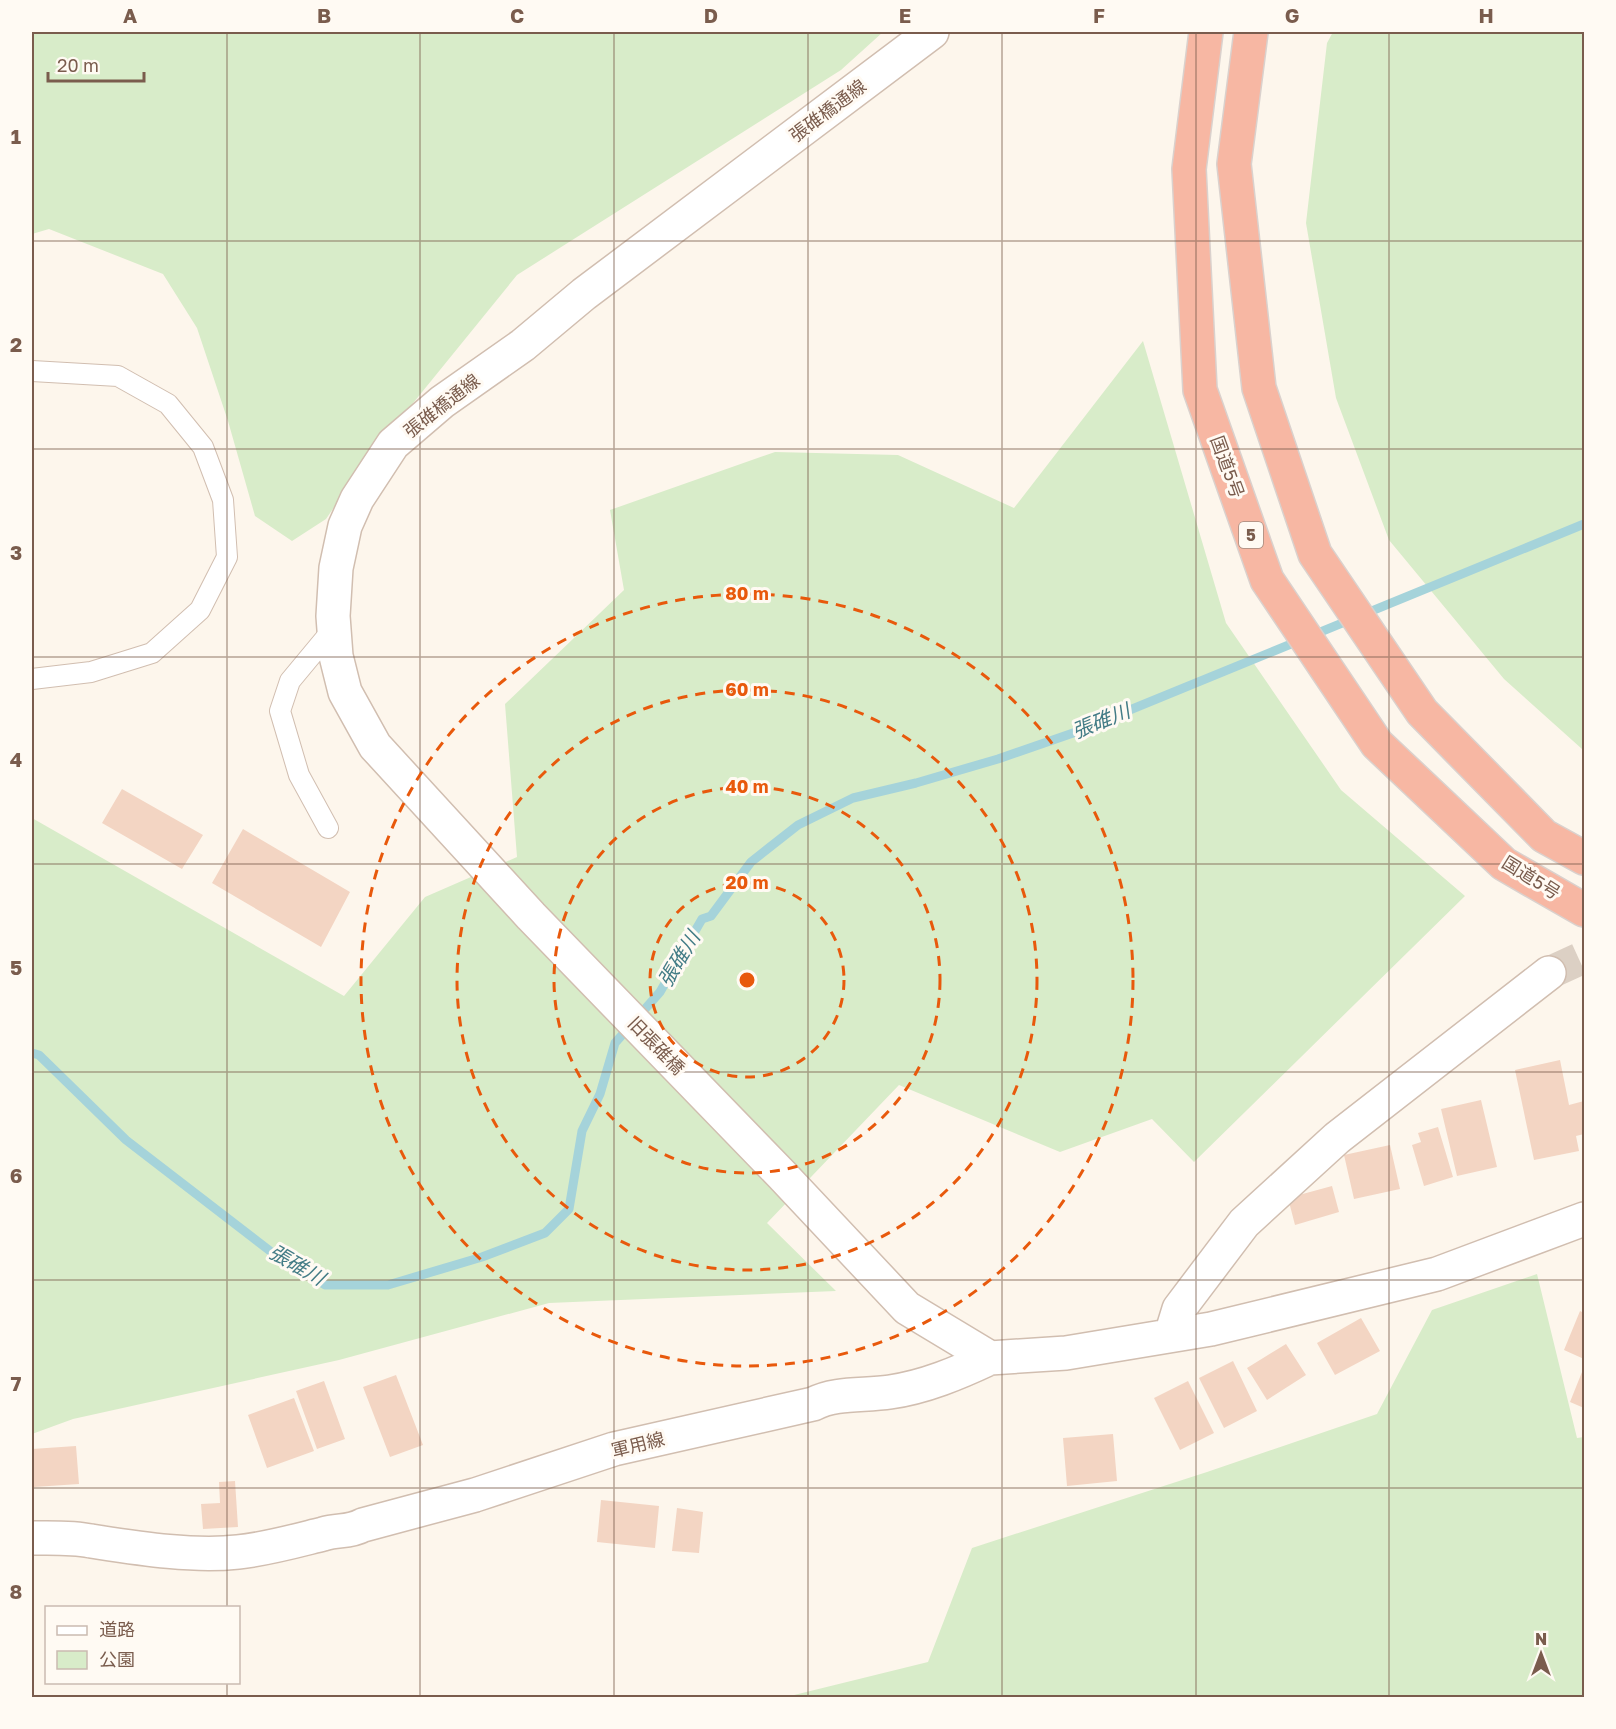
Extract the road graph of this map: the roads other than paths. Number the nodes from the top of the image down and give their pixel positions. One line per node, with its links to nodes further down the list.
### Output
1 (932, 32): 5 (street, 張碓橋通線)
2 (1206, 32): 9 (highway, 国道5号 / 5)
3 (1251, 32): 8 (highway)
4 (32, 371): 6 (lane)
5 (334, 628): 7 (lane); 10 (street, 張碓橋通線)
6 (32, 679)
7 (328, 828)
8 (1584, 858)
9 (1584, 910)
10 (531, 916): 14 (street, 旧張碓橋)
11 (1549, 973): 13 (street)
12 (1584, 1219): 13 (street)
13 (1171, 1335): 14 (street)
14 (990, 1358): 15 (street, 軍用線)
15 (32, 1538)

